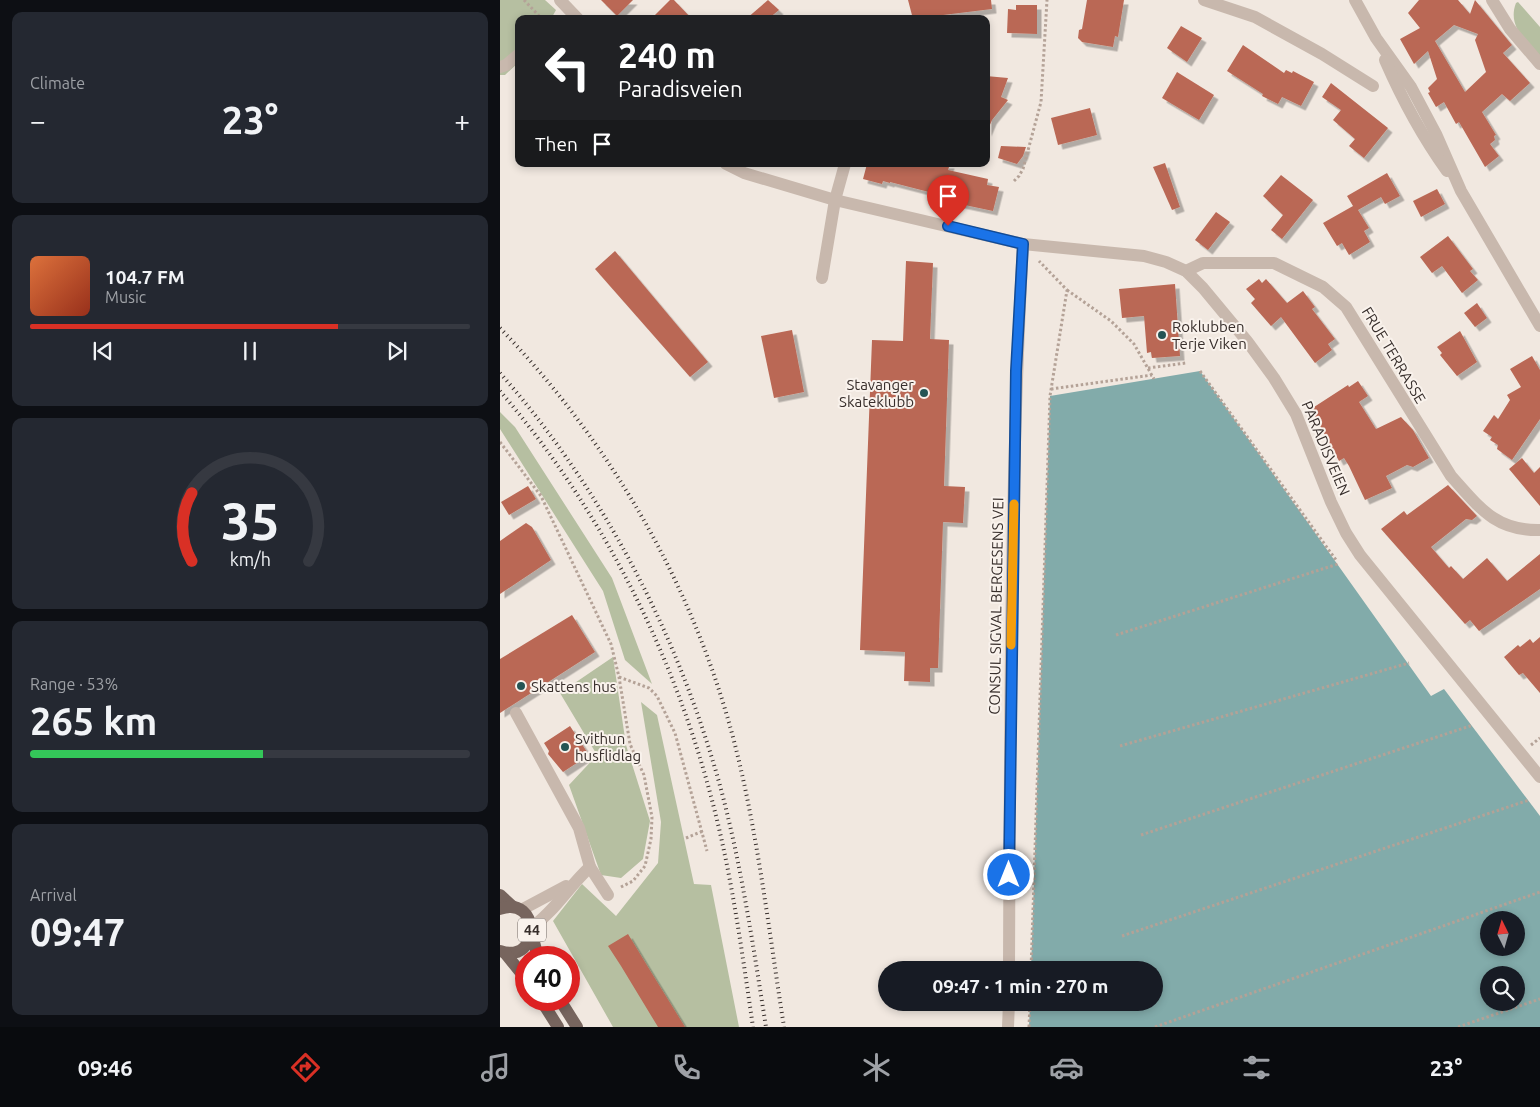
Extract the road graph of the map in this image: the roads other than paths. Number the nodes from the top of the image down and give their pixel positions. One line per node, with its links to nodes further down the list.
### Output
1 (1204, 0): 9 (street)
2 (1355, 0): 16 (street)
3 (1492, 0): 7 (street)
4 (564, 4): 5 (street)
5 (574, 15)
6 (515, 57): 8 (street)
7 (1540, 64)
8 (500, 67)
9 (1373, 86)
10 (732, 167): 12 (street, PARADISVEIEN)
11 (844, 167): 12 (street)
12 (835, 200): 13 (street, PARADISVEIEN); 15 (street)
13 (1023, 244): 14 (street, PARADISVEIEN); 28 (street, CONSUL SIGVAL BERGESENS VEI)
14 (1186, 272): 17 (street, FRUE TERRASSE); 19 (street, PARADISVEIEN)
15 (822, 278)
16 (1540, 326)
17 (1540, 530)
18 (516, 713): 20 (street)
19 (1540, 777)
20 (590, 867): 21 (street); 23 (street)
21 (573, 882): 24 (street); 25 (street)
22 (500, 895): 24 (main road, 44)
23 (608, 895)
24 (511, 909): 25 (main road, 44)
25 (532, 930): 26 (main road, 44); 27 (main road, 44)
26 (535, 946)
27 (503, 952): 29 (main road, 44)
28 (1009, 961)
29 (515, 966)
30 (548, 1011): 33 (main road)
31 (567, 1011): 34 (main road)
32 (1008, 1011): 35 (street)
33 (558, 1027)
34 (577, 1027)
35 (1008, 1027)

